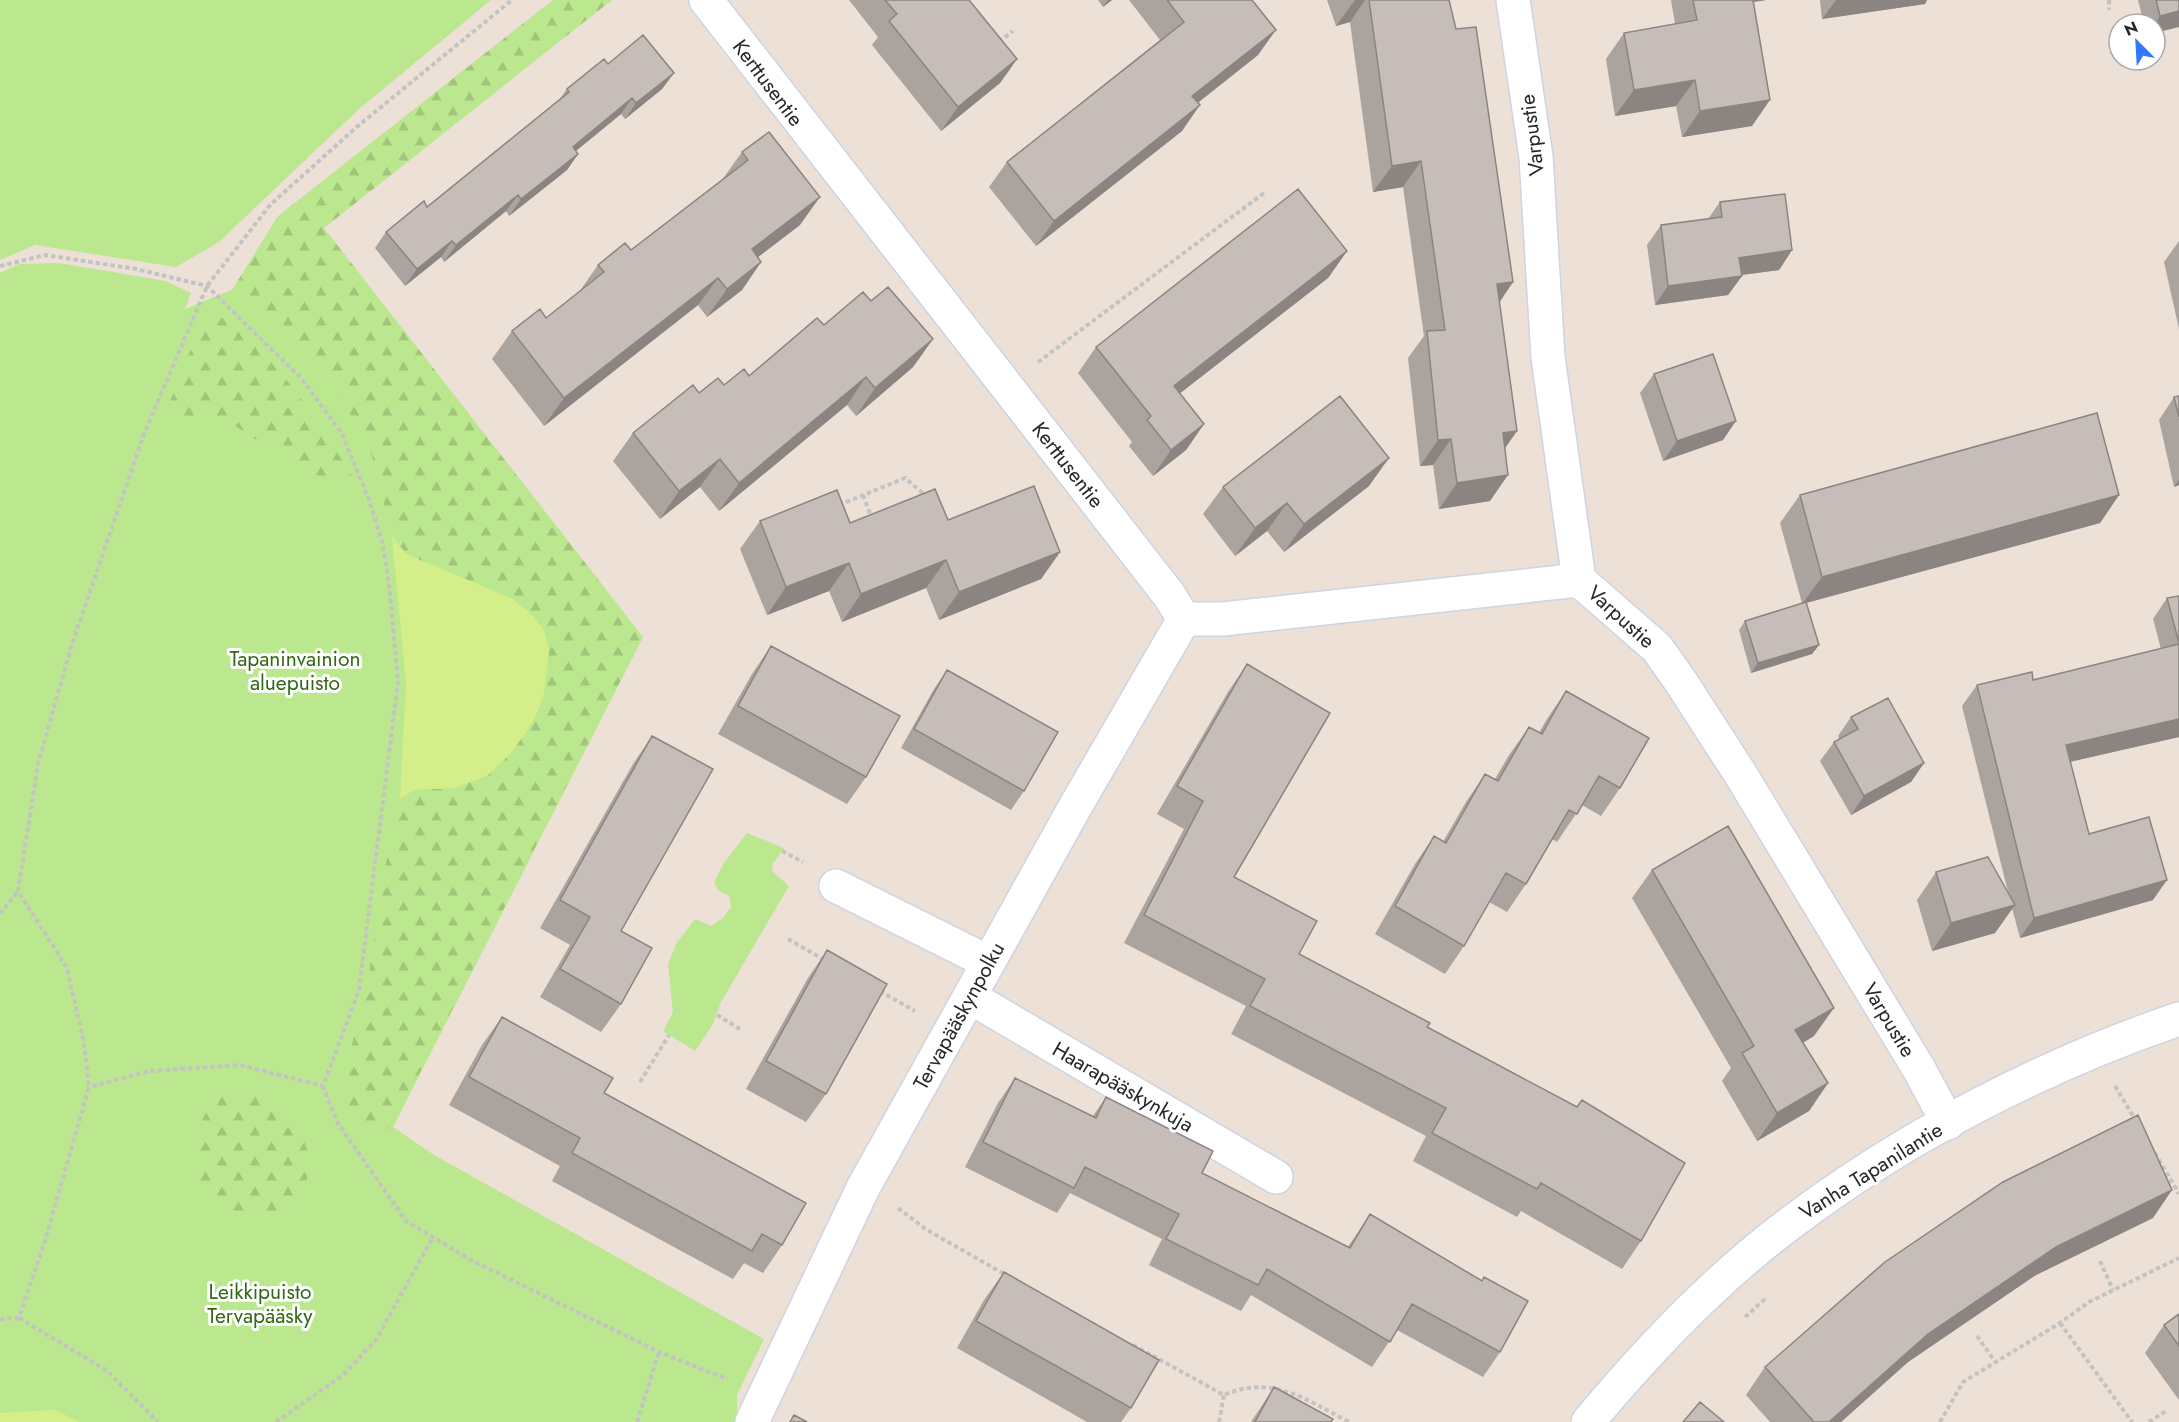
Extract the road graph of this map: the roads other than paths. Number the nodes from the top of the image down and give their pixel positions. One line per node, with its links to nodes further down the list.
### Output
1 (706, 0): 4 (street, Kerttusentie)
2 (1514, 0): 3 (street, Varpustie)
3 (1579, 580): 4 (street); 9 (street, Varpustie)
4 (1184, 619): 6 (street, Tervapääskynpolku)
5 (836, 886): 6 (street)
6 (988, 962): 7 (street, Tervapääskynpolku)
7 (970, 997): 10 (street, Haarapääskynkuja); 11 (street, Tervapääskynpolku)
8 (2179, 1019): 9 (street, Vanha Tapanilantie)
9 (1948, 1123): 12 (street, Vanha Tapanilantie)
10 (1276, 1177)
11 (752, 1422)
12 (1588, 1422)

